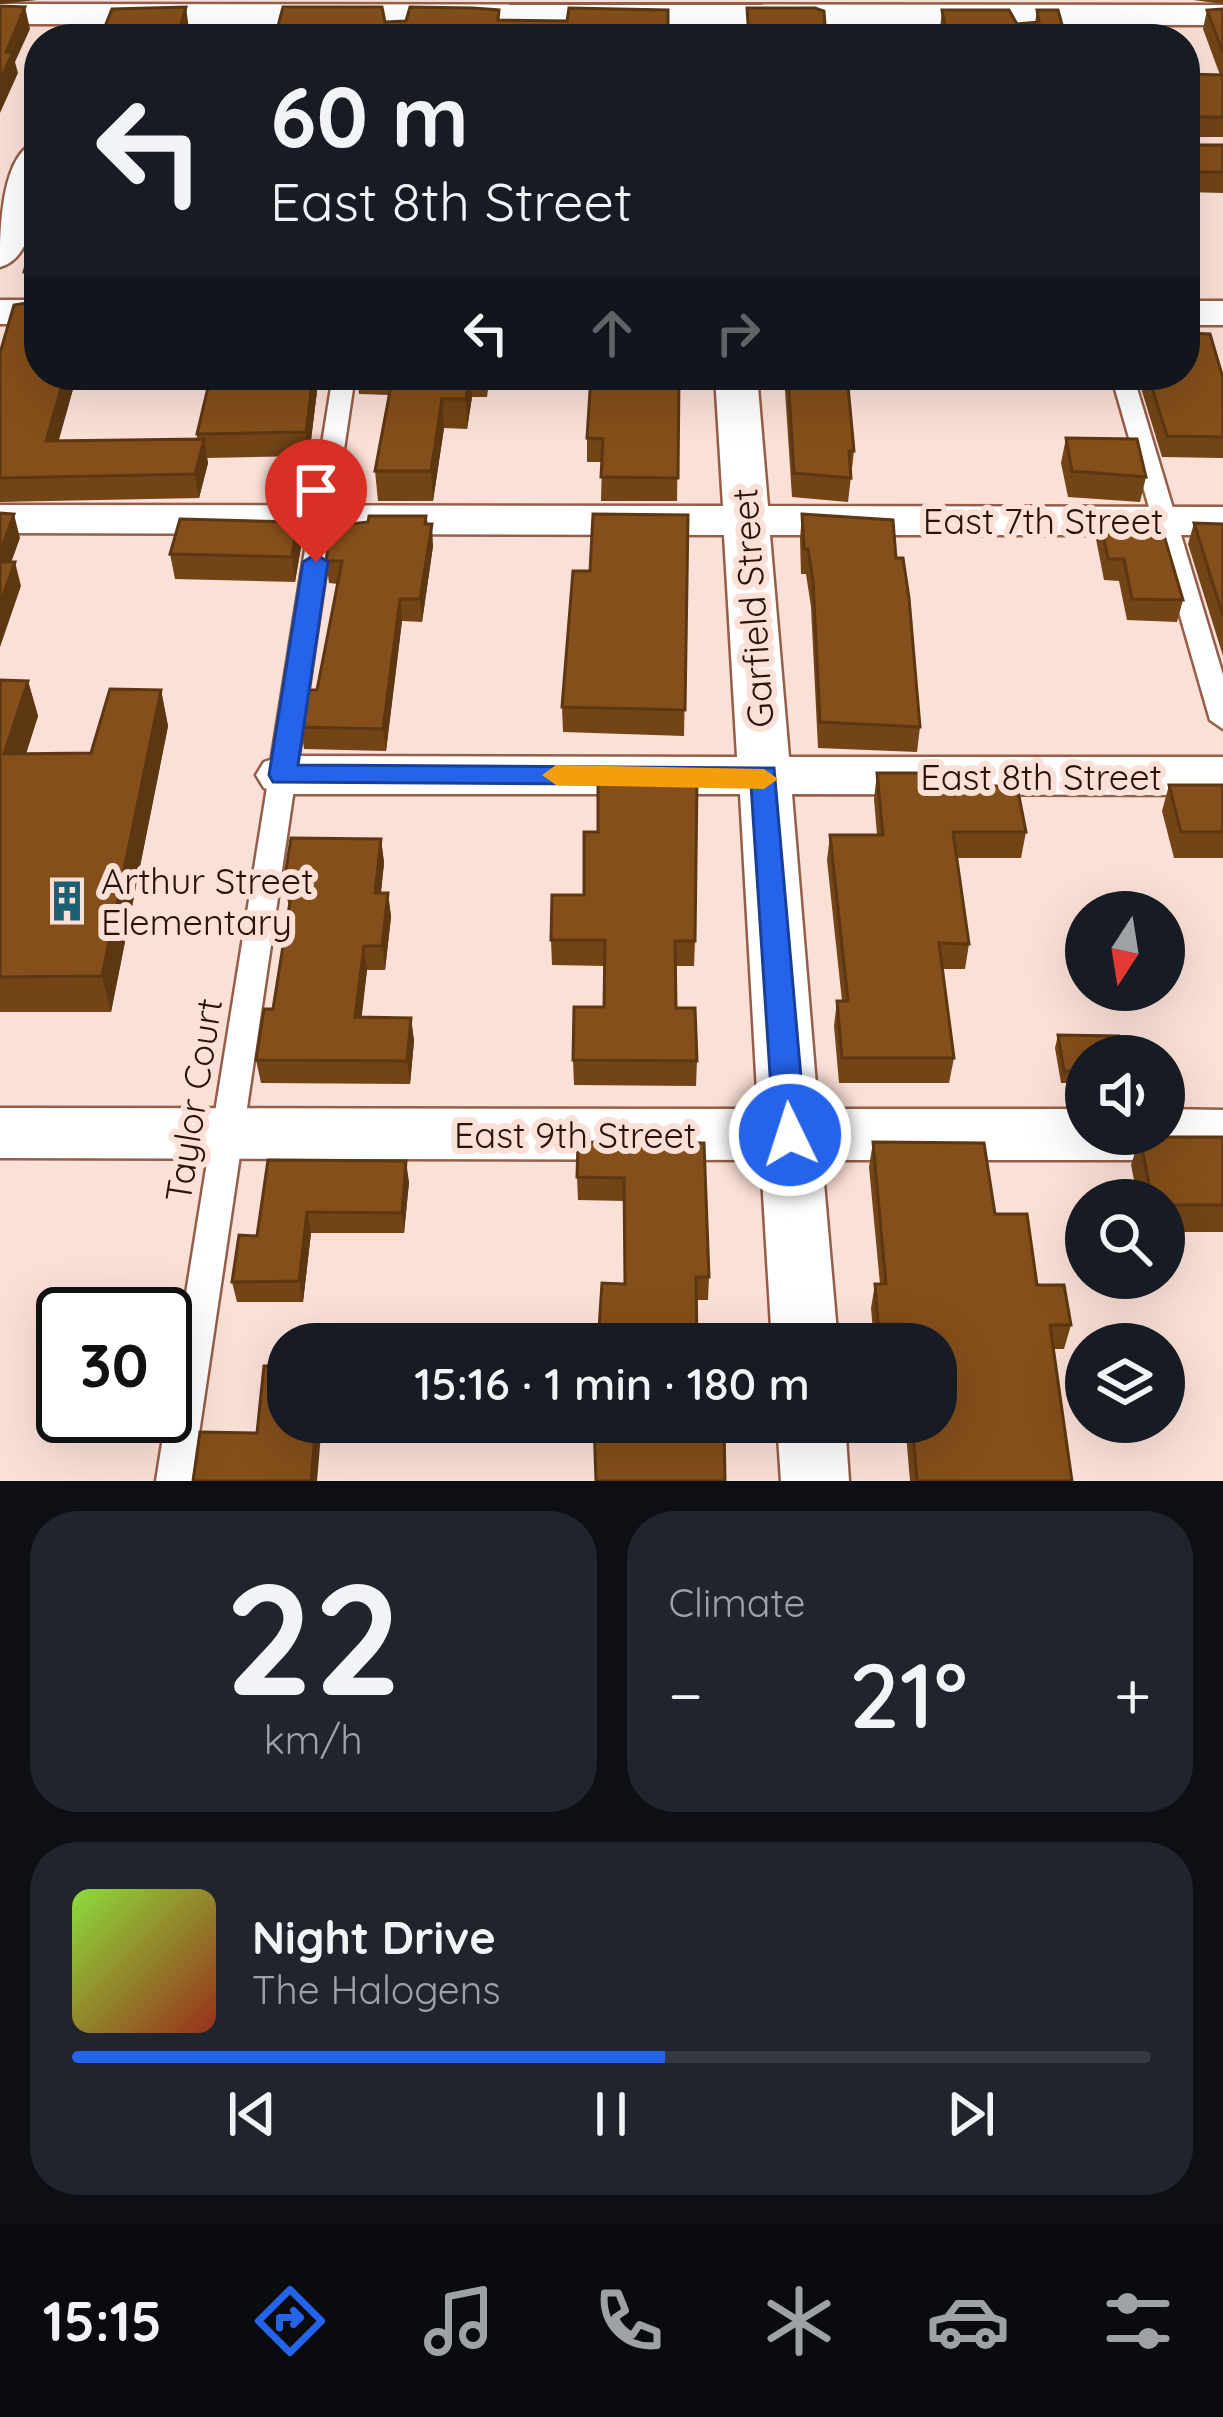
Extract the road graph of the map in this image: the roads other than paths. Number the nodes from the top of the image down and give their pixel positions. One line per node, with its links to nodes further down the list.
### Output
1 (0, 14): 3 (street)
2 (1223, 15): 6 (street)
3 (90, 18): 4 (street)
4 (399, 18): 5 (street)
5 (710, 18): 6 (street)
6 (1017, 18)
7 (24, 191): 8 (street)
8 (0, 256)
9 (342, 390): 13 (lane, Taylor Court)
10 (737, 390): 14 (street, Garfield Street)
11 (1126, 390): 15 (lane)
12 (0, 519): 13 (street, East 7th Street)
13 (322, 519): 14 (street, East 7th Street); 18 (lane, Taylor Court)
14 (746, 520): 15 (street, East 7th Street); 19 (street, Garfield Street)
15 (1165, 520): 16 (street, East 7th Street); 17 (lane)
16 (1223, 520)
17 (1223, 720)
18 (283, 775): 19 (street, East 8th Street); 22 (lane, Taylor Court)
19 (764, 776): 20 (street, East 8th Street); 23 (street, Garfield Street)
20 (1223, 776)
21 (0, 1133): 22 (street, East 9th Street)
22 (227, 1134): 23 (street, East 9th Street); 27 (lane, Taylor Court)
23 (790, 1135): 24 (street, East 9th Street); 25 (street, Garfield Street)
24 (1223, 1136)
25 (803, 1323)
26 (812, 1443): 28 (street)
27 (174, 1481)
28 (815, 1481)

